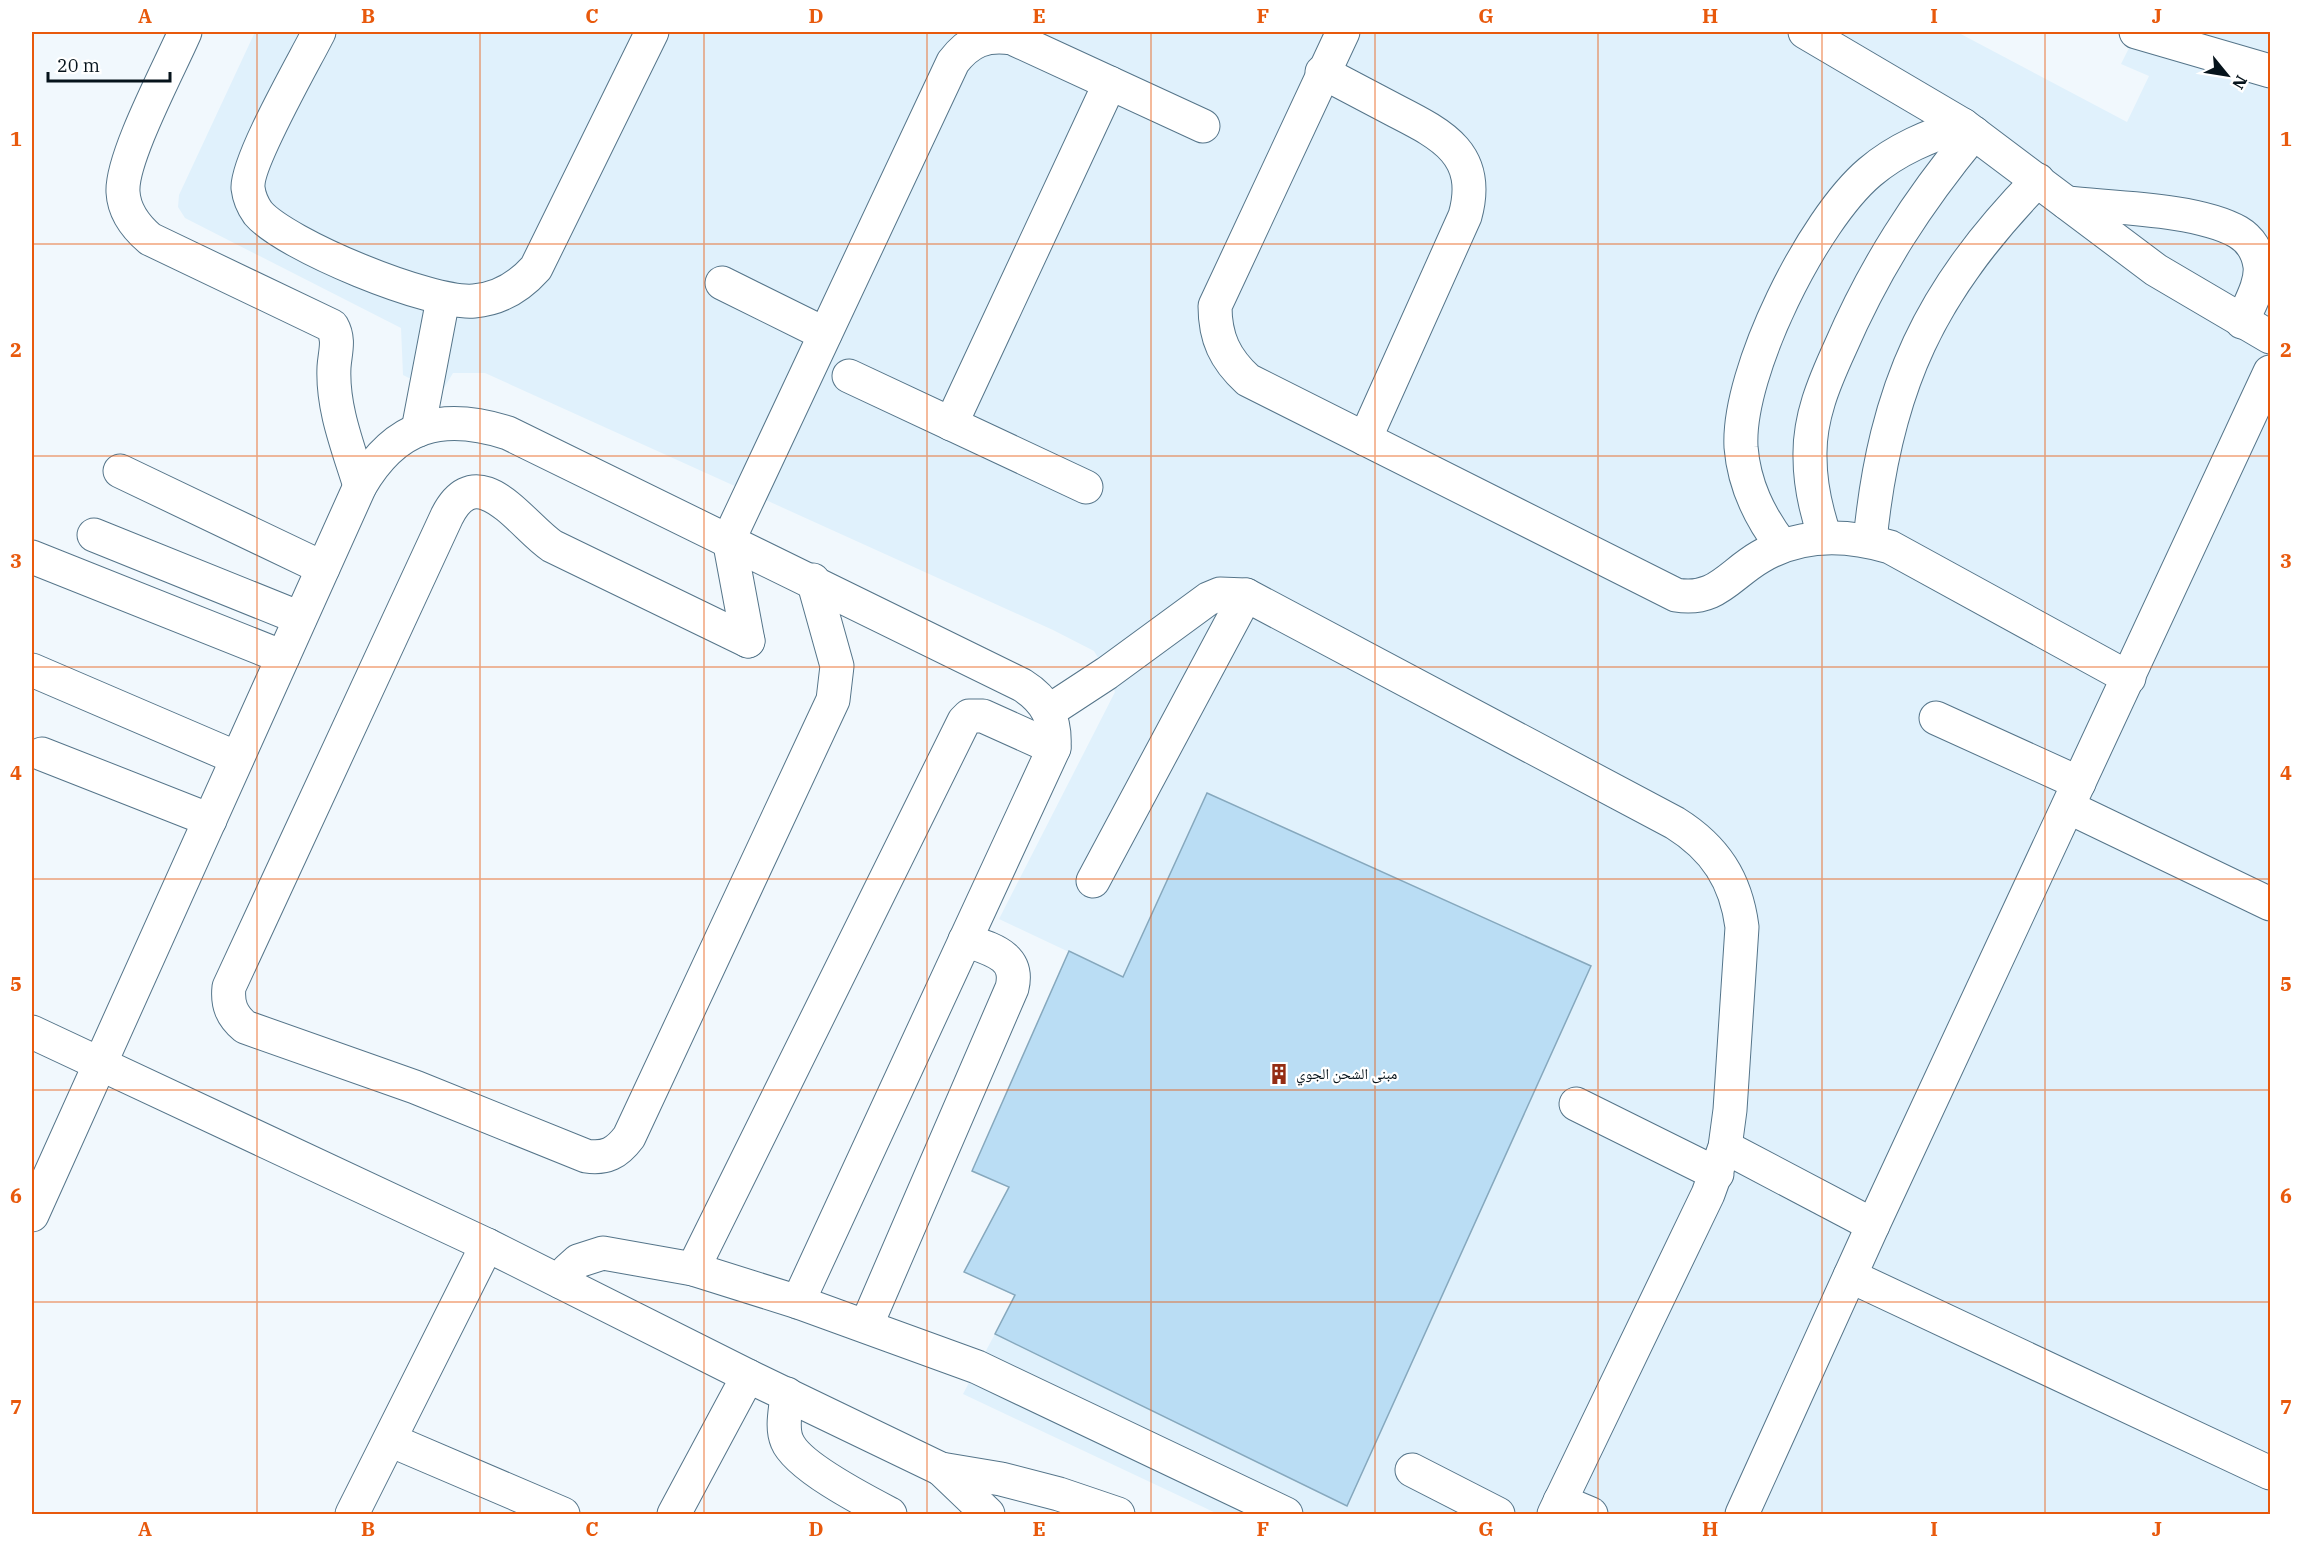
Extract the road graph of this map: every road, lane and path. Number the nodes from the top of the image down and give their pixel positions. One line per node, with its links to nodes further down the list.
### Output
1 (185, 32): 24 (lane)
2 (319, 32): 15 (lane)
3 (652, 32): 15 (lane)
4 (1343, 32): 8 (lane)
5 (1805, 32): 11 (lane)
6 (2137, 32): 7 (lane)
7 (2271, 71)
8 (1323, 72): 22 (lane); 22 (lane)
9 (1110, 83): 10 (lane); 17 (lane); 20 (lane)
10 (1203, 126)
11 (1968, 129): 12 (lane); 27 (lane); 30 (lane)
12 (2038, 180): 13 (lane); 29 (lane)
13 (2067, 203): 16 (lane); 16 (lane)
14 (722, 283): 17 (lane)
15 (443, 299): 21 (lane)
16 (2257, 330)
17 (825, 334): 28 (lane)
18 (2271, 372): 38 (lane)
19 (849, 376): 20 (lane)
20 (951, 424): 25 (lane)
21 (418, 430): 24 (lane); 28 (lane)
22 (1365, 439): 30 (lane)
23 (120, 471): 32 (lane)
24 (360, 486): 32 (lane)
25 (1086, 487)
26 (94, 535): 35 (lane)
27 (1825, 537): 29 (lane); 30 (lane)
28 (729, 540): 33 (lane); 33 (lane)
29 (1870, 541): 38 (lane)
30 (1782, 546)
31 (32, 557): 36 (lane)
32 (323, 568): 35 (lane)
33 (813, 580): 39 (lane)
34 (1246, 595): 39 (lane); 46 (lane); 52 (lane)
35 (300, 618): 36 (lane)
36 (283, 657): 43 (lane)
37 (32, 670): 43 (lane)
38 (2128, 678): 44 (lane)
39 (1049, 711): 41 (lane)
40 (1936, 718): 44 (lane)
41 (1054, 748): 48 (lane); 56 (lane)
42 (42, 754): 45 (lane)
43 (237, 758): 45 (lane)
44 (2073, 795): 47 (lane); 54 (lane)
45 (210, 820): 50 (lane)
46 (1093, 881)
47 (2271, 904)
48 (965, 940): 59 (lane); 60 (lane)
49 (32, 1032): 50 (lane)
50 (101, 1064): 53 (lane); 55 (lane)
51 (1576, 1104): 52 (lane)
52 (1721, 1161): 54 (lane); 68 (lane)
53 (32, 1215)
54 (1873, 1225): 57 (lane)
55 (487, 1245): 58 (lane); 63 (lane)
56 (693, 1269): 58 (lane); 59 (lane)
57 (1850, 1276): 66 (lane); 78 (lane)
58 (561, 1282): 61 (lane)
59 (798, 1302): 60 (lane)
60 (866, 1326): 75 (lane)
61 (747, 1376): 62 (lane); 71 (lane)
62 (787, 1394): 64 (lane); 67 (lane)
63 (390, 1440): 69 (lane); 70 (lane)
64 (941, 1469): 73 (lane); 74 (lane)
65 (1412, 1470): 76 (lane)
66 (2271, 1473)
67 (840, 1503): 72 (lane)
68 (1557, 1508): 77 (lane)
69 (352, 1515)
70 (563, 1515)
71 (674, 1515)
72 (890, 1515)
73 (988, 1515)
74 (1118, 1515)
75 (1286, 1515)
76 (1498, 1515)
77 (1591, 1515)
78 (1742, 1515)

